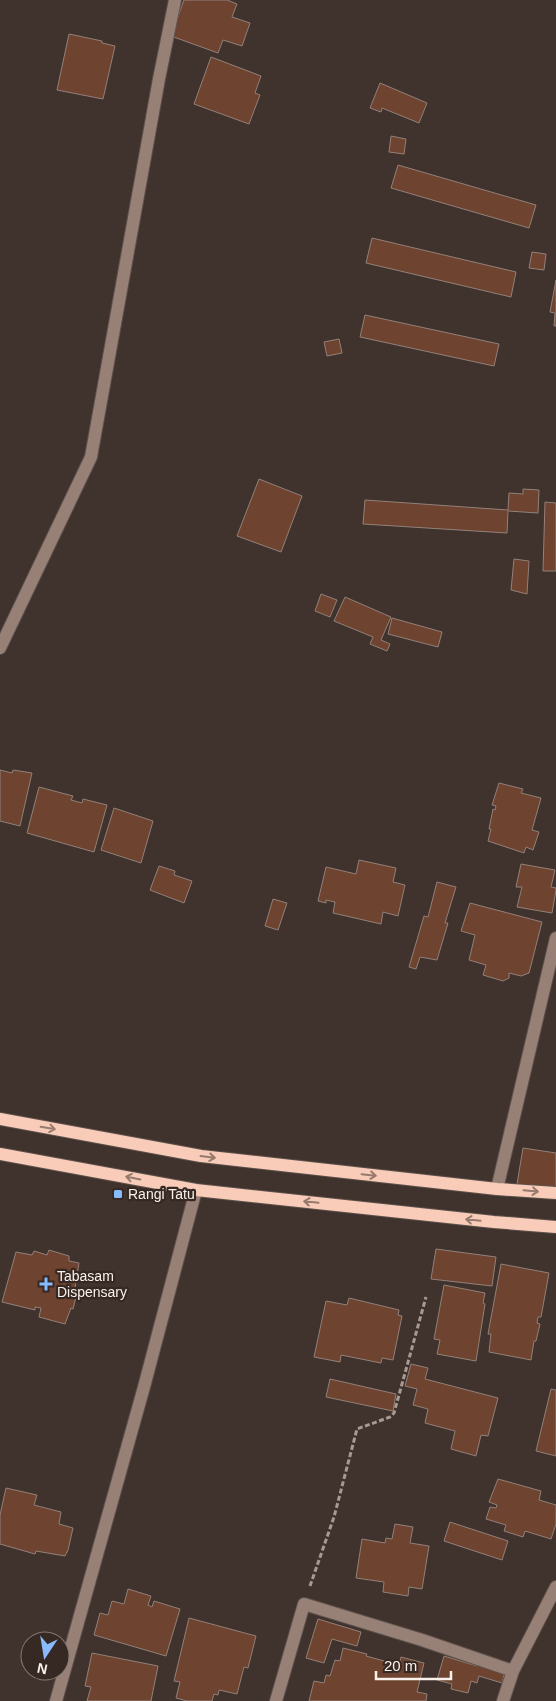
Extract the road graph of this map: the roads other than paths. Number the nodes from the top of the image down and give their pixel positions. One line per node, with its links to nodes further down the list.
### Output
1 (175, 0): 2 (street)
2 (0, 648)
3 (556, 938): 6 (street)
4 (0, 1119): 6 (main road, one-way to 6)
5 (0, 1154): 7 (main road, one-way to 5)
6 (497, 1189): 8 (main road, one-way to 8)
7 (196, 1190): 9 (main road, one-way to 7); 12 (street)
8 (556, 1193)
9 (556, 1227)
10 (556, 1587): 11 (street)
11 (513, 1671): 13 (street); 14 (street)
12 (56, 1701)
13 (276, 1701)
14 (503, 1701)

